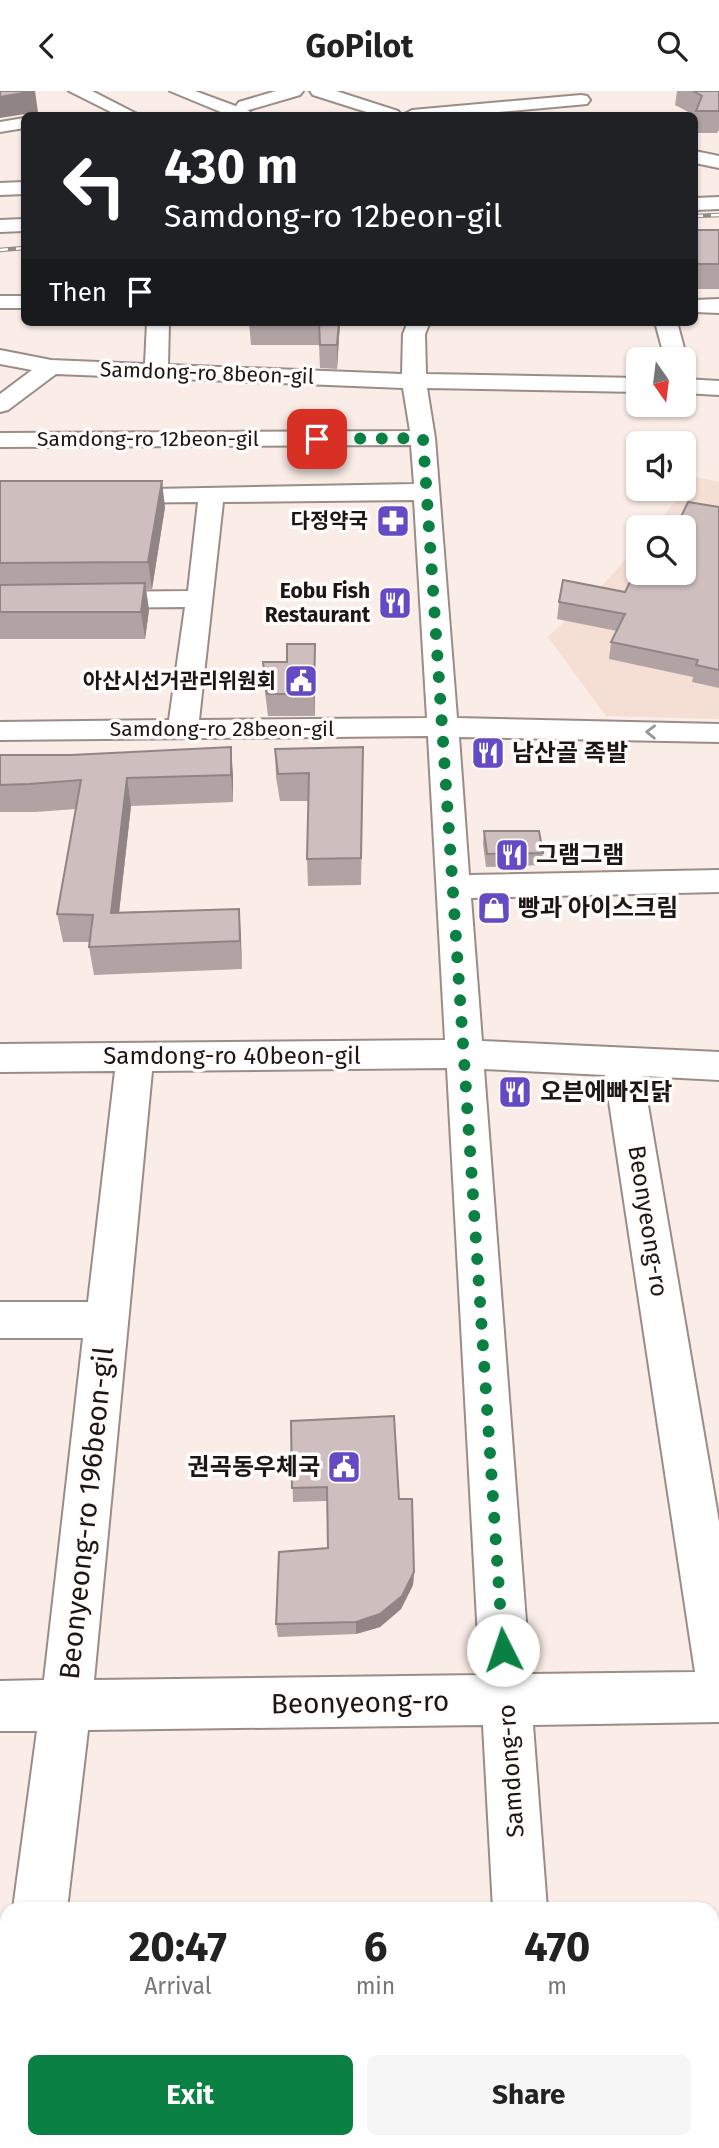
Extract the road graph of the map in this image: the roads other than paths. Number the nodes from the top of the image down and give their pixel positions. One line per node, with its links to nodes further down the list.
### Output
1 (78, 91): 7 (street)
2 (179, 91): 8 (street)
3 (206, 91): 8 (street)
4 (294, 91): 8 (street)
5 (319, 91): 11 (street)
6 (580, 100): 12 (street)
7 (110, 106): 9 (street); 10 (street)
8 (244, 111)
9 (83, 112)
10 (123, 112)
11 (383, 112)
12 (446, 112)
13 (21, 124): 14 (street)
14 (0, 127)
15 (719, 150): 16 (street)
16 (698, 154)
17 (698, 156): 18 (street)
18 (719, 162)
19 (21, 188): 20 (street)
20 (0, 189)
21 (719, 203): 22 (street)
22 (698, 204)
23 (21, 225): 24 (street)
24 (0, 226)
25 (698, 300): 26 (street)
26 (719, 300)
27 (0, 302): 28 (street)
28 (21, 302)
29 (698, 306): 30 (street)
30 (719, 306)
31 (158, 326): 37 (street)
32 (412, 326): 38 (street, Samdong-ro)
33 (667, 326): 34 (street)
34 (673, 347)
35 (0, 357): 36 (street, Samdong-ro 8beon-gil)
36 (51, 367): 37 (street, Samdong-ro 8beon-gil); 42 (street)
37 (156, 370): 38 (street, Samdong-ro 8beon-gil)
38 (414, 381): 39 (street, Samdong-ro 8beon-gil); 43 (street, Samdong-ro)
39 (626, 385)
40 (696, 387): 41 (street)
41 (719, 388)
42 (0, 405)
43 (423, 438): 44 (street, Samdong-ro 12beon-gil); 45 (street, Samdong-ro)
44 (0, 440)
45 (426, 492): 47 (street); 50 (street, Samdong-ro)
46 (79, 495): 47 (street)
47 (211, 495): 48 (street)
48 (201, 599): 49 (street); 51 (street)
49 (0, 601)
50 (443, 727): 51 (street, Samdong-ro 28beon-gil); 53 (street, Samdong-ro 28beon-gil, one-way to 50); 55 (street, Samdong-ro)
51 (183, 729): 52 (street, Samdong-ro 28beon-gil)
52 (0, 731)
53 (719, 733)
54 (719, 881): 55 (street)
55 (451, 887): 56 (street, Samdong-ro)
56 (465, 1054): 57 (street, Samdong-ro 40beon-gil); 59 (street, Samdong-ro 40beon-gil); 65 (street, Samdong-ro)
57 (135, 1056): 58 (street, Samdong-ro 40beon-gil); 62 (street, Beonyeong-ro 196beon-gil)
58 (0, 1058)
59 (622, 1062): 60 (street, Samdong-ro 40beon-gil); 63 (street, Beonyeong-ro)
60 (719, 1066)
61 (0, 1320): 62 (street, Beonyeong-ro 196beon-gil)
62 (106, 1320): 66 (street, Beonyeong-ro 196beon-gil)
63 (719, 1669)
64 (719, 1697): 65 (street, Beonyeong-ro)
65 (506, 1700): 66 (street, Beonyeong-ro); 69 (street, Samdong-ro)
66 (66, 1705): 67 (street, Beonyeong-ro); 68 (street, Beonyeong-ro 196beon-gil)
67 (0, 1706)
68 (41, 1902)
69 (520, 1902)

